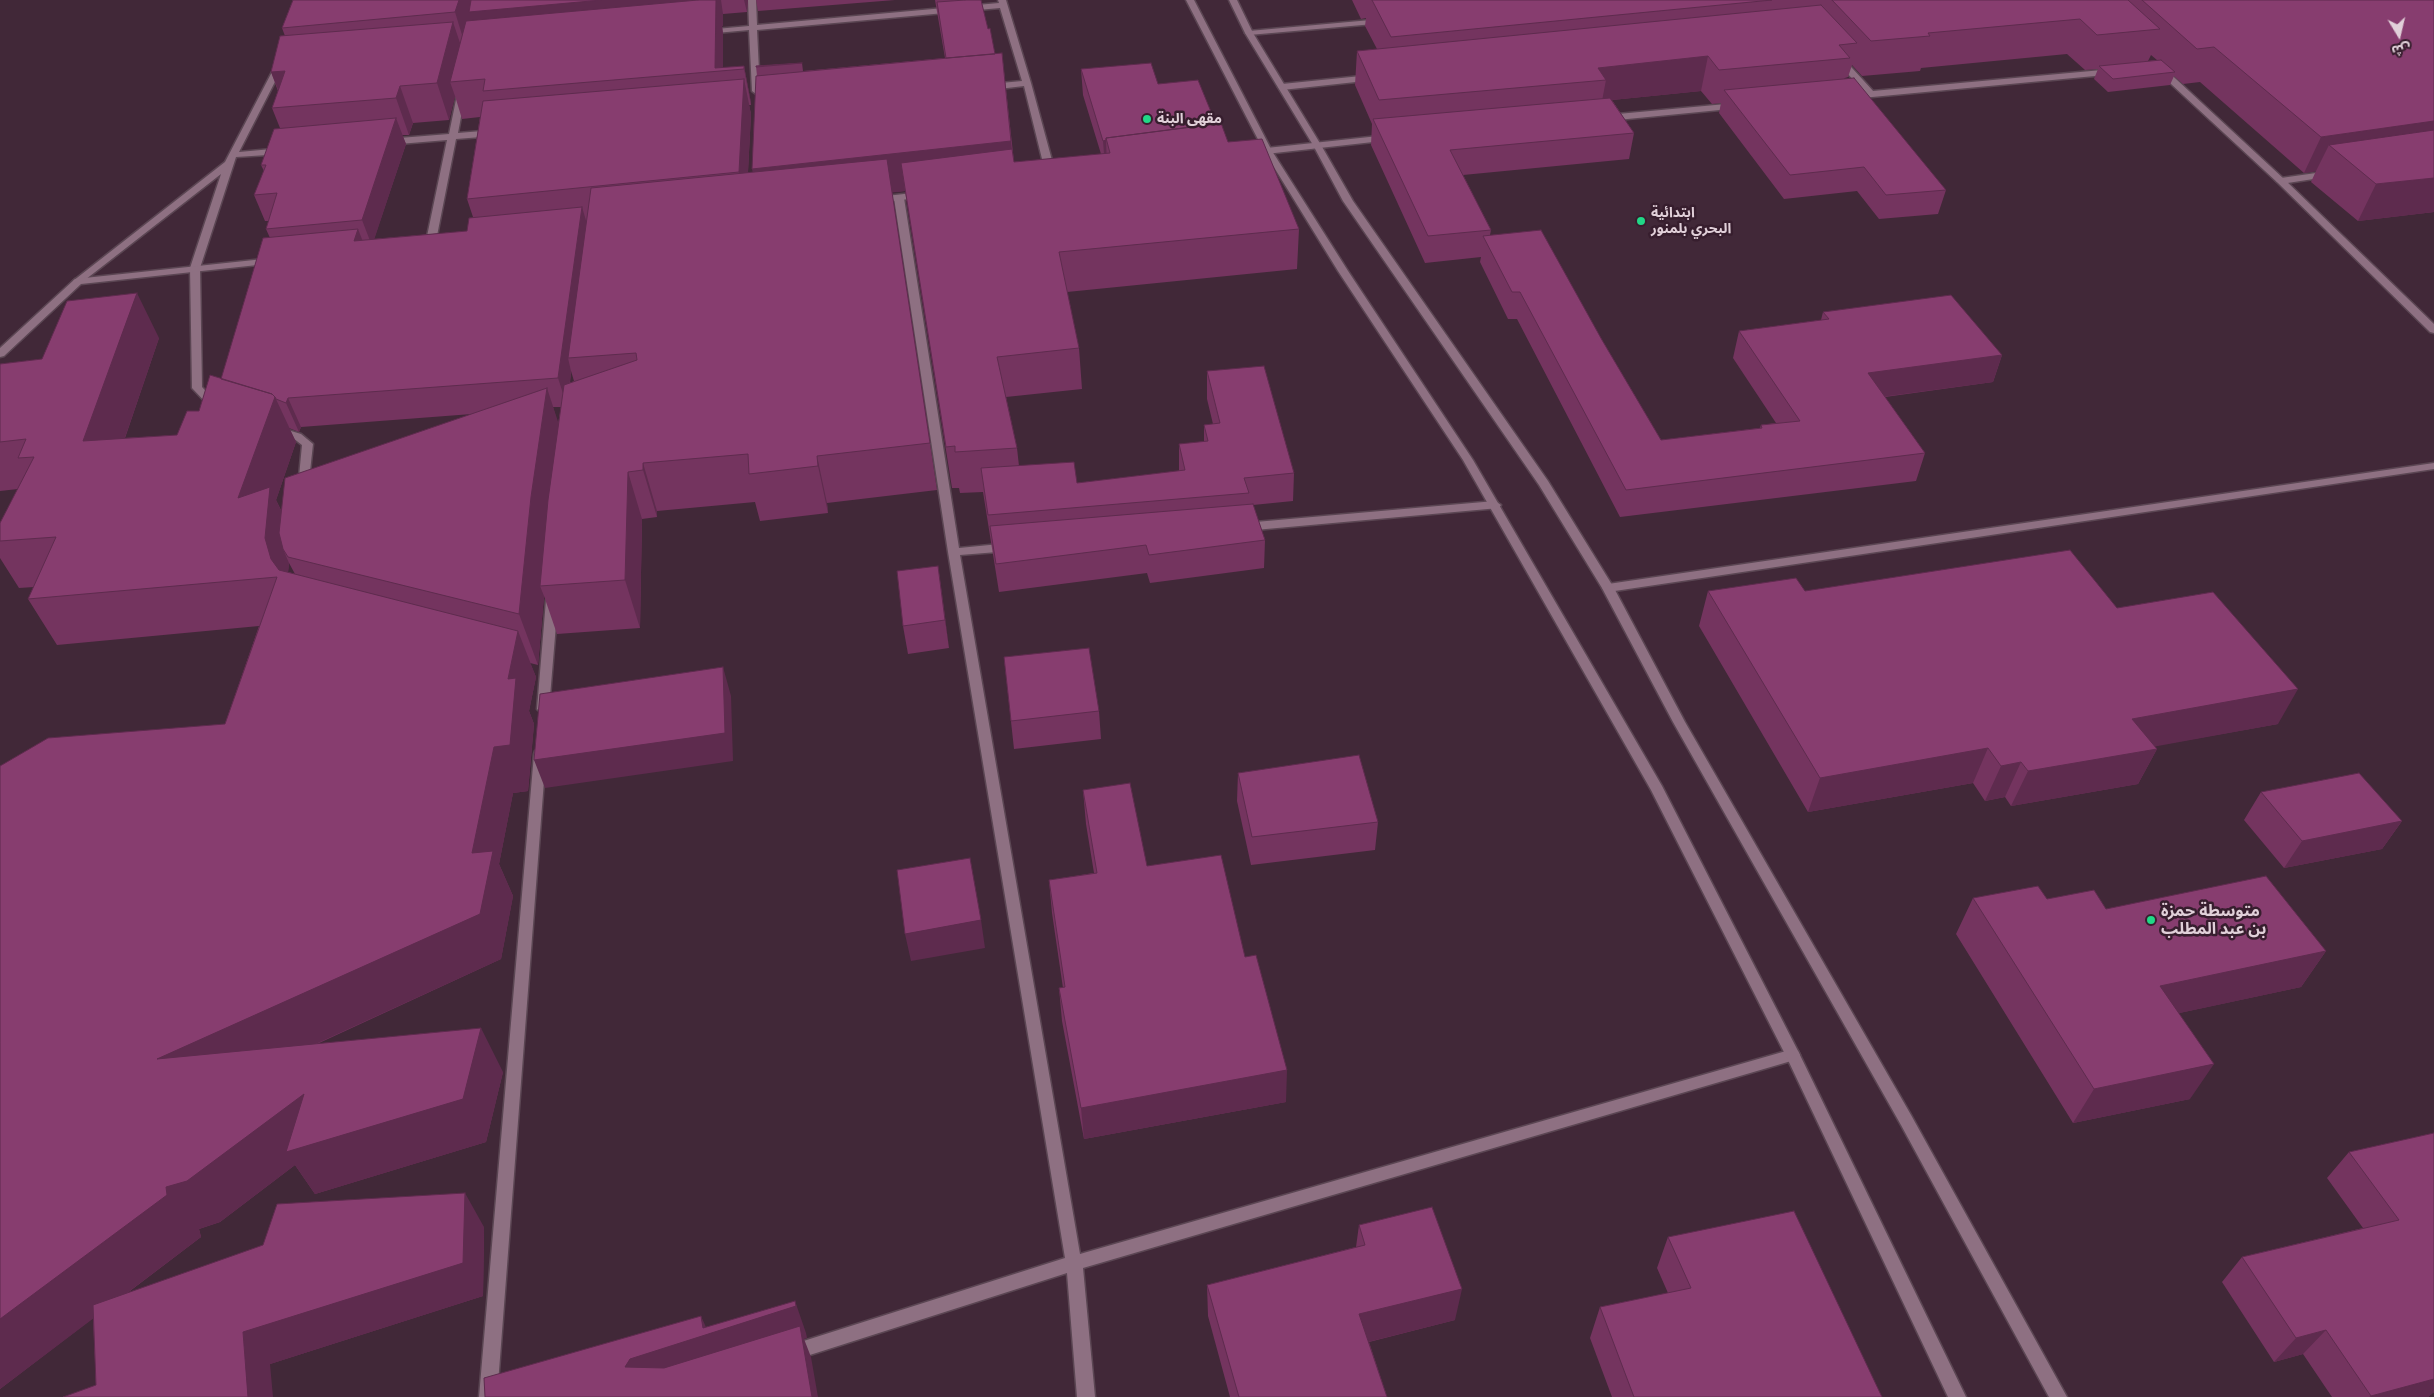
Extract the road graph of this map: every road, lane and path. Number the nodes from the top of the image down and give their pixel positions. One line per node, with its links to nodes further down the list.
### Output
1 (752, 0): 6 (street)
2 (1190, 0): 31 (street)
3 (1233, 0): 8 (street)
4 (1003, 2): 6 (street); 17 (street)
5 (1387, 20): 8 (street)
6 (754, 28): 7 (street); 22 (street)
7 (696, 33)
8 (1249, 33): 18 (street)
9 (281, 53): 13 (street)
10 (1834, 54): 20 (street)
11 (2153, 66): 36 (street)
12 (286, 69): 13 (street)
13 (277, 70): 33 (street)
14 (2119, 72): 20 (street)
15 (1381, 77): 18 (street)
16 (464, 82): 26 (street)
17 (1027, 83): 19 (street); 35 (street)
18 (1282, 87): 29 (street)
19 (979, 88)
20 (1871, 94): 21 (street)
21 (1842, 96)
22 (756, 100)
23 (1743, 106): 24 (street)
24 (1594, 119)
25 (501, 132): 26 (street)
26 (452, 137): 28 (street); 40 (street)
27 (1396, 138): 29 (street)
28 (382, 143)
29 (1317, 145): 31 (street); 55 (street)
30 (292, 150): 33 (street)
31 (1268, 151): 32 (street); 50 (street)
32 (1249, 153)
33 (231, 159): 42 (street); 43 (street)
34 (2338, 172): 36 (street)
35 (1052, 179)
36 (2281, 180): 44 (street)
37 (928, 195): 38 (street)
38 (899, 198): 39 (street); 53 (street)
39 (870, 201)
40 (430, 246)
41 (283, 260): 42 (street)
42 (195, 268): 43 (street); 46 (street)
43 (78, 281): 45 (street)
44 (2434, 330)
45 (0, 354)
46 (224, 411)
47 (265, 426): 49 (street)
48 (2434, 466): 55 (street)
49 (303, 499)
50 (1496, 505): 51 (street); 58 (street)
51 (1230, 528)
52 (1022, 546): 53 (street)
53 (954, 552): 59 (street)
54 (553, 586): 56 (street)
55 (1608, 588): 64 (street)
56 (542, 723)
57 (541, 742): 61 (street)
58 (1793, 1055): 59 (street); 63 (street)
59 (1074, 1263): 60 (street); 62 (street)
60 (774, 1358)
61 (488, 1397)
62 (1086, 1397)
63 (1957, 1397)
64 (2058, 1397)

